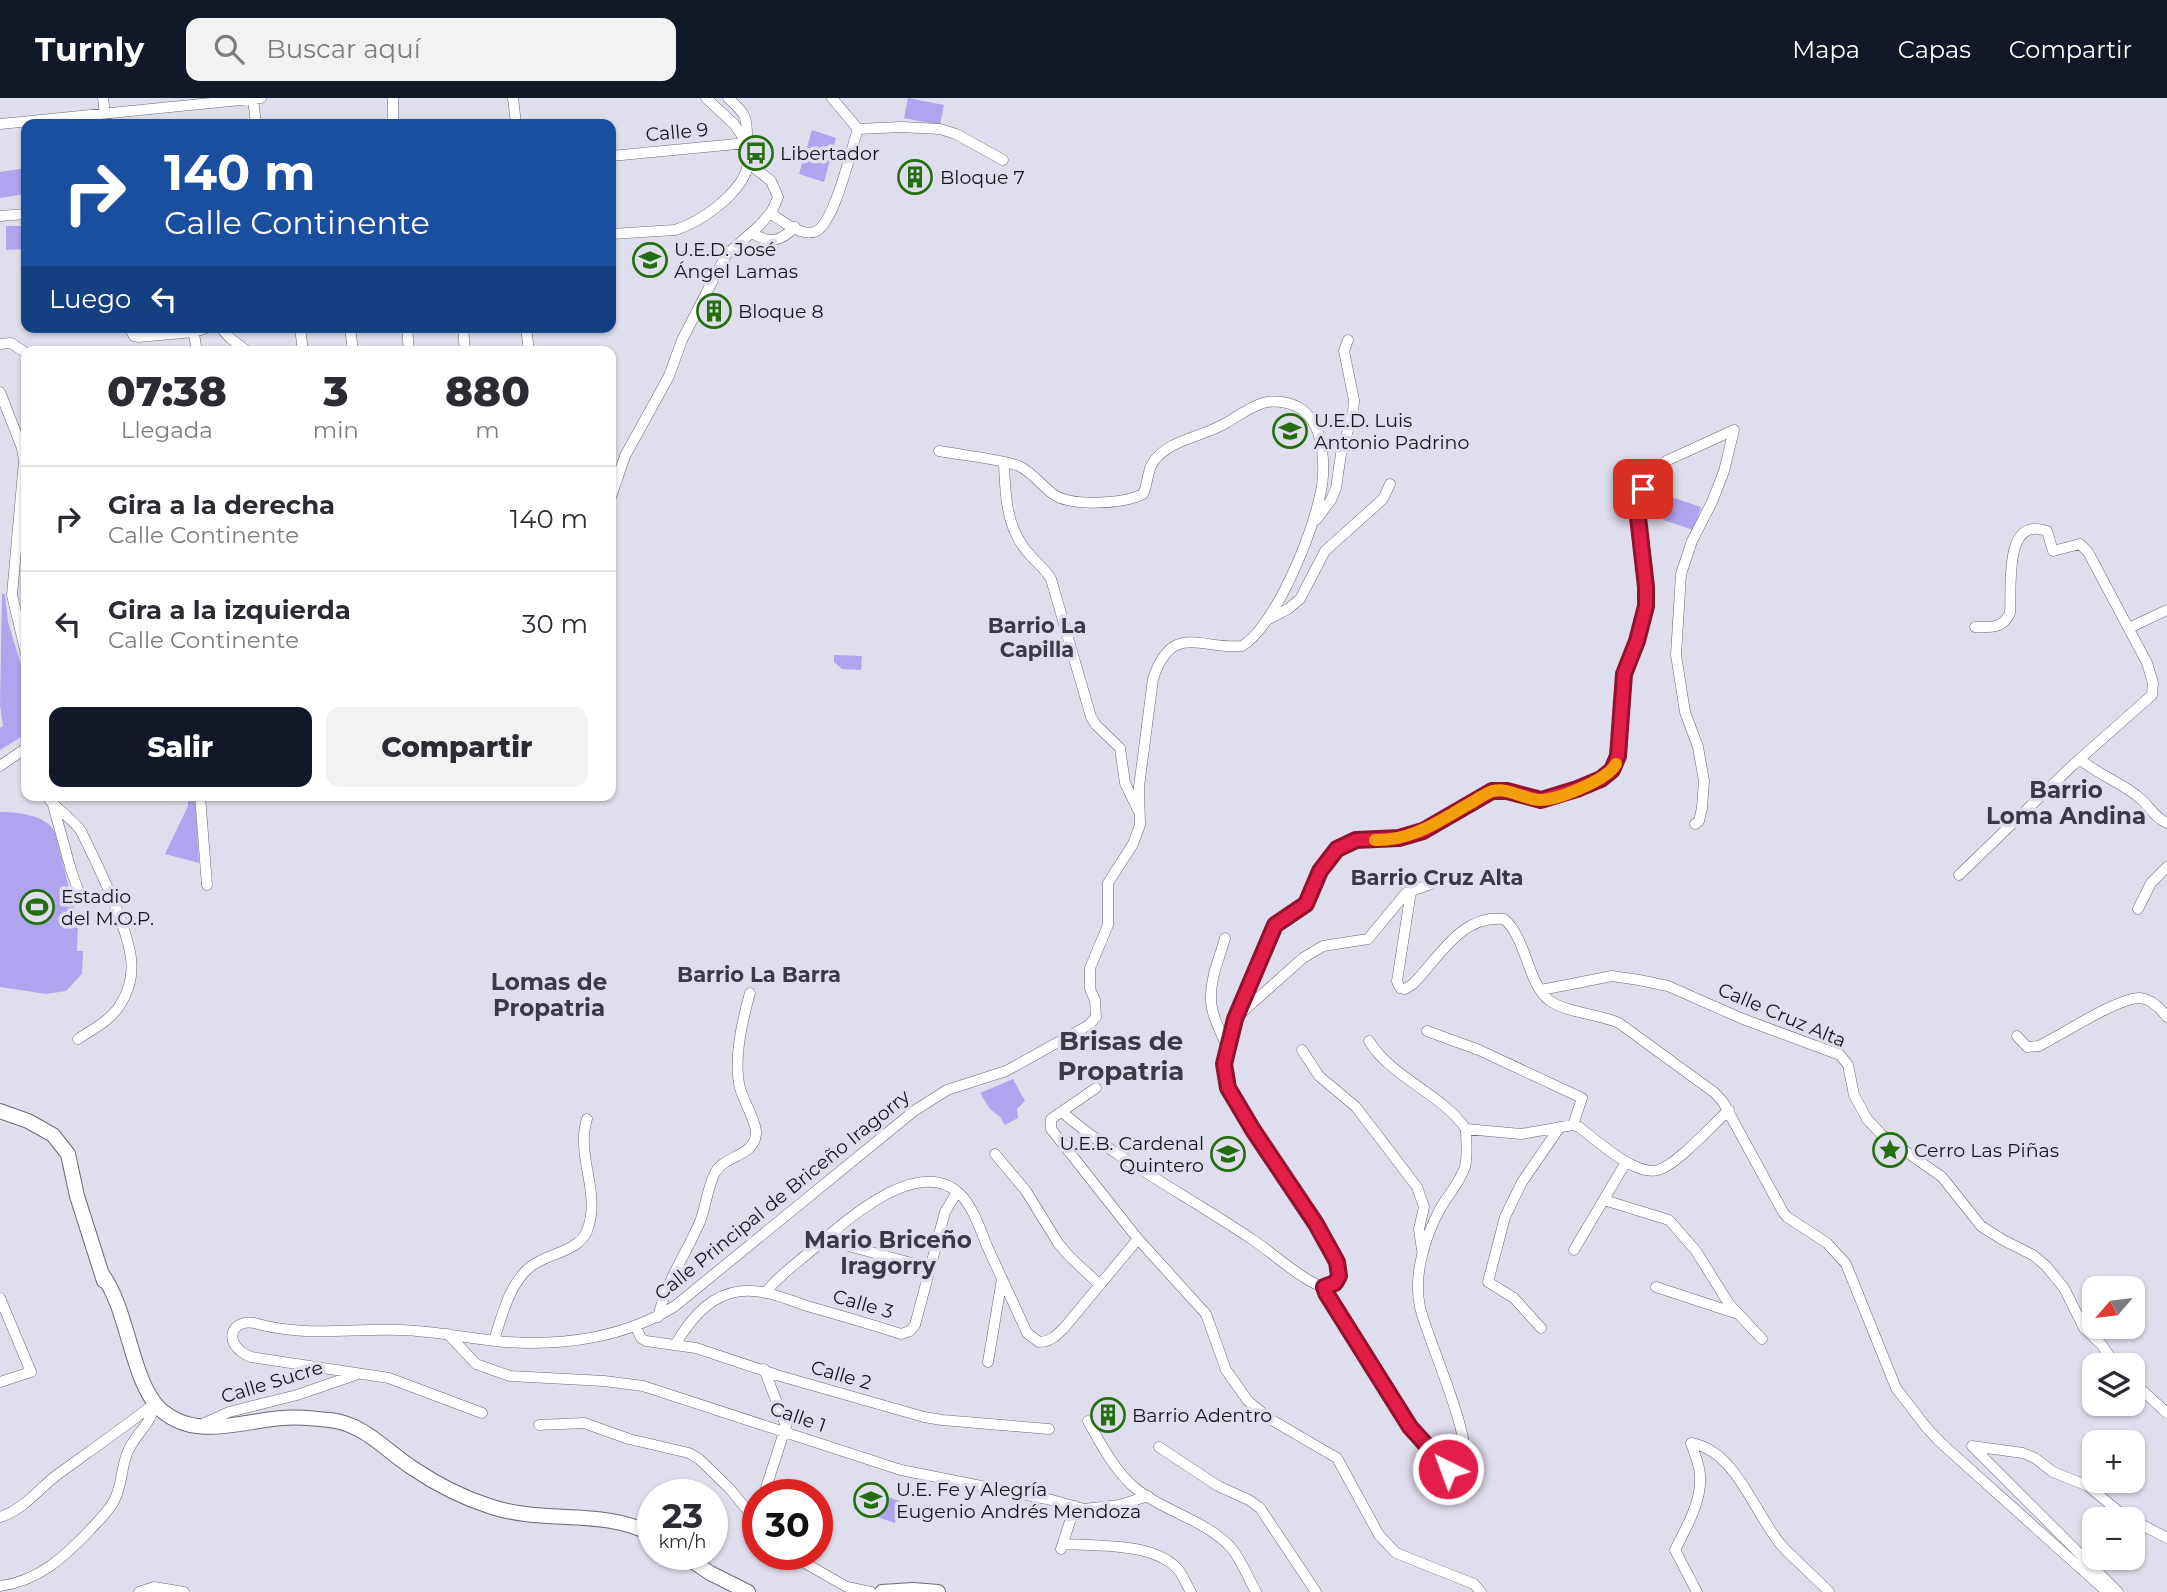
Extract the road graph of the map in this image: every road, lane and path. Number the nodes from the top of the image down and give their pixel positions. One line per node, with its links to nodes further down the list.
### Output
1 (103, 98): 9 (street)
2 (261, 98): 8 (street)
3 (393, 98): 11 (street)
4 (513, 98): 12 (street)
5 (706, 98): 16 (street)
6 (728, 98): 16 (street)
7 (832, 98): 15 (street)
8 (253, 99): 9 (street); 10 (street)
9 (106, 119)
10 (255, 119)
11 (393, 119)
12 (515, 119)
13 (21, 123): 14 (street)
14 (0, 124)
15 (858, 129): 18 (street); 23 (street)
16 (747, 143): 17 (street, Calle 9); 19 (street)
17 (616, 156)
18 (1003, 160)
19 (748, 163): 20 (street); 25 (street)
20 (770, 213): 23 (street); 24 (street)
21 (21, 214): 22 (street)
22 (0, 216)
23 (794, 227): 24 (street)
24 (752, 233): 37 (street)
25 (616, 234)
26 (134, 333): 27 (street)
27 (166, 333)
28 (225, 333): 31 (street)
29 (1348, 340): 40 (street)
30 (0, 344): 32 (street)
31 (240, 346)
32 (21, 350)
33 (0, 392): 34 (street)
34 (21, 445)
35 (939, 451): 36 (street, Calle Principal de Briceño Iragorry)
36 (1004, 463): 40 (street, Calle Principal de Briceño Iragorry); 51 (street)
37 (616, 482)
38 (1391, 484): 42 (street)
39 (21, 485): 45 (street)
40 (1311, 525): 42 (street, Calle Principal de Briceño Iragorry)
41 (2167, 610): 44 (street)
42 (1267, 620): 51 (street, Calle Principal de Briceño Iragorry)
43 (1975, 627): 44 (street)
44 (2129, 628): 47 (street)
45 (21, 633)
46 (21, 751): 48 (street)
47 (2080, 759): 52 (street); 55 (street)
48 (0, 766)
49 (50, 801): 59 (street); 68 (street)
50 (200, 801): 57 (street)
51 (1140, 814): 96 (street, Calle Principal de Briceño Iragorry)
52 (2167, 823)
53 (1695, 824): 65 (street)
54 (2167, 867): 60 (street)
55 (1959, 875)
56 (1431, 884): 58 (street)
57 (207, 885)
58 (1411, 891): 62 (street); 65 (street)
59 (80, 895)
60 (2138, 909)
61 (1225, 938): 70 (street)
62 (1541, 990): 73 (street); 103 (street, Calle Cruz Alta)
63 (750, 993): 96 (street)
64 (2167, 1017): 67 (street)
65 (1235, 1019): 70 (street)
66 (1427, 1031): 77 (street)
67 (2017, 1036)
68 (78, 1039)
69 (1369, 1041): 79 (street)
70 (1227, 1047): 91 (street)
71 (1302, 1050): 87 (street)
72 (1096, 1088): 75 (street)
73 (1728, 1110): 81 (street); 144 (street)
74 (0, 1111): 109 (main road)
75 (1062, 1112): 85 (street); 91 (street)
76 (587, 1119): 101 (street)
77 (1573, 1125): 78 (street); 81 (street)
78 (1560, 1127): 79 (street); 98 (street)
79 (1466, 1129): 87 (street)
80 (995, 1154): 90 (street)
81 (1626, 1162): 83 (street)
82 (957, 1192): 84 (street); 88 (street); 89 (street)
83 (1604, 1200): 86 (street); 95 (street)
84 (823, 1239): 88 (street); 93 (street)
85 (1138, 1239): 90 (street); 141 (street)
86 (1574, 1250)
87 (1423, 1254): 91 (street)
88 (930, 1268): 93 (street, Calle 3)
89 (1002, 1278): 90 (street); 104 (street)
90 (1100, 1285)
91 (1324, 1287)
92 (1656, 1287): 95 (street)
93 (765, 1293): 102 (street, Calle 3)
94 (0, 1298): 107 (street)
95 (1738, 1314): 100 (street)
96 (658, 1317): 97 (street, Calle Principal de Briceño Iragorry)
97 (636, 1327): 101 (street, Calle Principal de Briceño Iragorry); 102 (street, Calle 2)
98 (1541, 1328)
99 (448, 1334): 101 (street, Calle Principal de Briceño Iragorry); 106 (street, Calle Principal de Briceño Iragorry); 116 (street, Calle 1)
100 (1762, 1339)
101 (494, 1340)
102 (675, 1345): 105 (street, Calle 2)
103 (2107, 1353)
104 (988, 1362)
105 (764, 1369): 115 (street, Calle 2); 116 (street)
106 (359, 1374): 110 (street); 114 (street, Calle Sucre)
107 (0, 1382)
108 (2145, 1393): 111 (street)
109 (155, 1403): 114 (main road); 123 (street); 131 (street)
110 (482, 1413)
111 (2167, 1413)
112 (1088, 1420): 119 (street)
113 (539, 1425): 120 (street)
114 (196, 1427): 125 (main road)
115 (1049, 1429)
116 (785, 1431): 118 (street); 121 (street, Calle 1)
117 (1159, 1447): 140 (street)
118 (769, 1479)
119 (1148, 1496): 121 (street, Calle 1); 139 (street)
120 (742, 1502)
121 (1075, 1506): 138 (street)
122 (2113, 1507): 127 (street)
123 (0, 1517)
124 (2145, 1526): 126 (street)
125 (637, 1529)
126 (2167, 1538)
127 (2082, 1556)
128 (706, 1570): 134 (main road)
129 (817, 1570): 135 (street)
130 (2096, 1570): 145 (street)
131 (0, 1586)
132 (139, 1592): 133 (street)
133 (184, 1592)
134 (748, 1592)
135 (871, 1592)
136 (882, 1592): 137 (main road)
137 (938, 1592)
138 (1191, 1592)
139 (1256, 1592)
140 (1316, 1592)
141 (1481, 1592)
142 (1697, 1592): 143 (street)
143 (1829, 1592)
144 (2107, 1592)
145 (2118, 1592)

